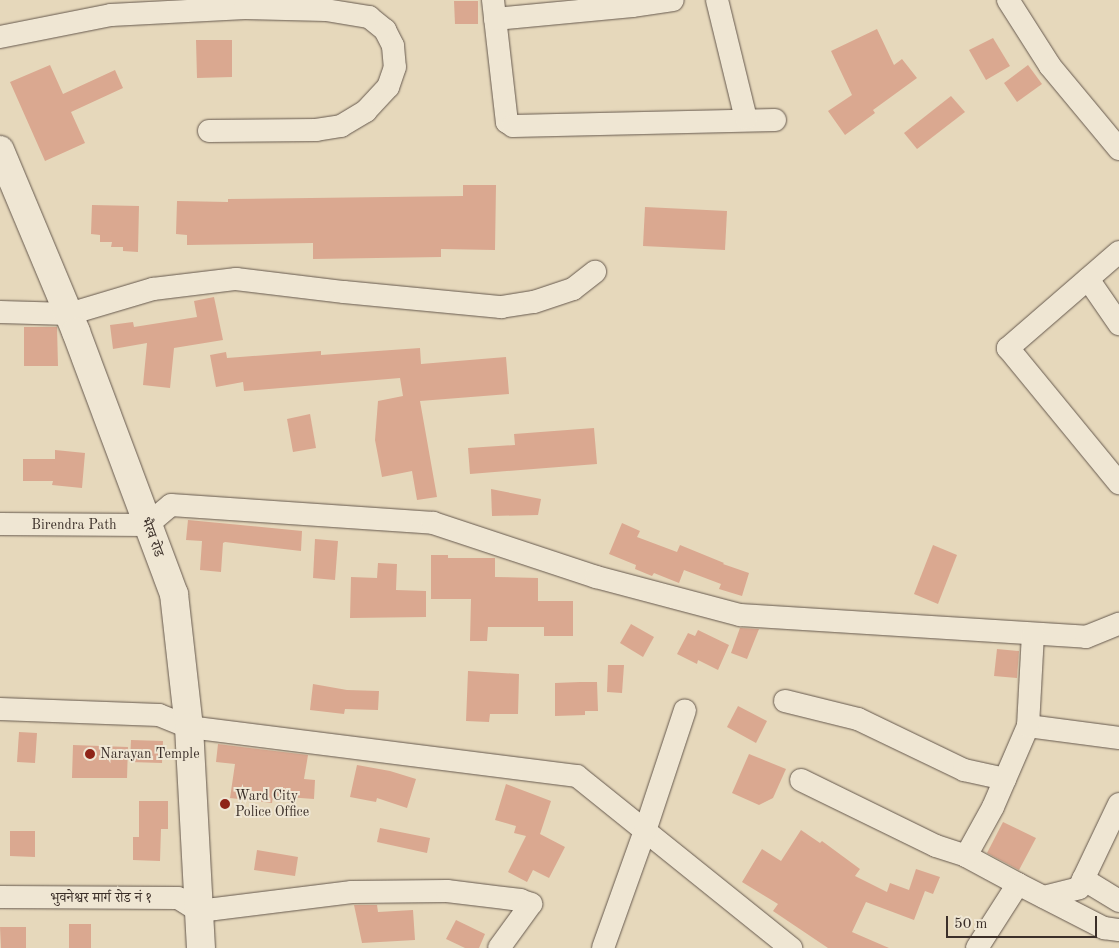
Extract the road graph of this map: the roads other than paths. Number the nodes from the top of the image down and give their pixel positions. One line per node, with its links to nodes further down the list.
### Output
1 (673, 0): 4 (street)
2 (717, 0): 6 (street)
3 (1008, 0): 9 (street)
4 (494, 9): 6 (street)
5 (0, 37): 8 (street)
6 (746, 119): 7 (street)
7 (775, 120)
8 (209, 131)
9 (1119, 149)
10 (0, 150): 15 (main road, भैरव रोड)
11 (1119, 252): 13 (street)
12 (595, 272): 15 (street)
13 (1088, 279): 16 (street); 17 (street)
14 (0, 312): 15 (street)
15 (68, 314): 19 (main road, भैरव रोड)
16 (1119, 324)
17 (1119, 483)
18 (0, 524): 19 (street, Birendra Path)
19 (147, 525): 21 (street); 26 (main road, भैरव रोड)
20 (1119, 624): 21 (street)
21 (1033, 634): 25 (street)
22 (785, 701): 28 (street)
23 (0, 709): 26 (street)
24 (685, 710): 31 (street)
25 (1028, 726): 27 (street); 28 (street)
26 (189, 727): 31 (street); 38 (main road, भैरव रोड)
27 (1119, 738)
28 (1005, 779): 32 (street)
29 (801, 780): 32 (street)
30 (1119, 804): 33 (street)
31 (645, 831): 42 (street); 43 (street)
32 (966, 856): 34 (street)
33 (1083, 879): 36 (street); 37 (street)
34 (1018, 884): 36 (street); 44 (street)
35 (0, 897): 38 (street, भुवनेश्वर मार्ग रोड नं १)
36 (1044, 897): 39 (street)
37 (1119, 901)
38 (199, 911): 40 (main road, भैरव रोड); 41 (street)
39 (1119, 930)
40 (202, 948)
41 (499, 948)
42 (603, 948)
43 (791, 948)
44 (977, 948)

